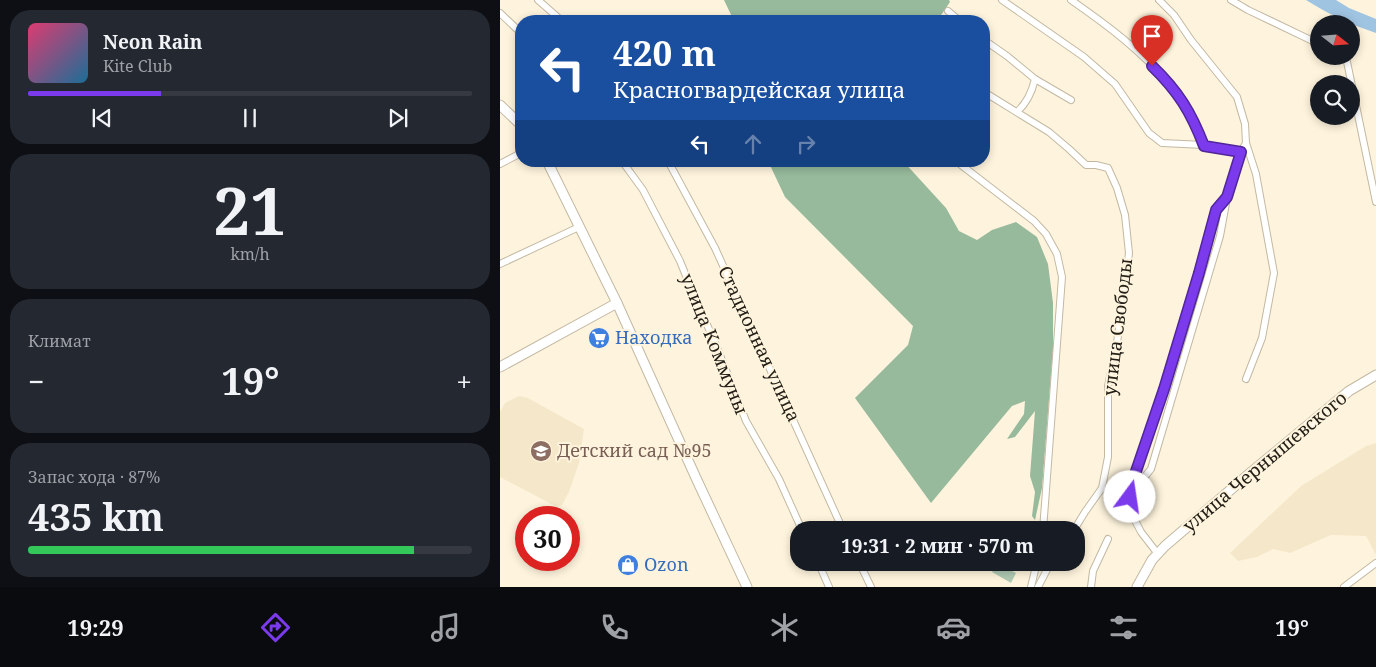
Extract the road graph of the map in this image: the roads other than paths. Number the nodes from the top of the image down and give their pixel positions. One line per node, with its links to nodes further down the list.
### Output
1 (538, 0): 8 (street)
2 (1002, 0): 21 (street)
3 (1071, 0): 21 (street)
4 (1158, 0): 20 (street)
5 (1231, 0): 11 (street)
6 (948, 11): 9 (street)
7 (500, 13): 10 (street)
8 (555, 15)
9 (953, 15)
10 (515, 27)
11 (1310, 40)
12 (990, 44): 14 (street)
13 (1348, 65): 30 (street)
14 (1035, 79): 16 (street); 18 (street)
15 (990, 96): 18 (street, улица Свободы)
16 (1071, 100)
17 (500, 105): 19 (main road)
18 (1017, 112): 41 (street, улица Свободы)
19 (515, 119)
20 (1246, 143): 22 (street); 36 (street)
21 (1204, 146): 22 (street)
22 (1241, 152): 29 (street)
23 (515, 156): 24 (street)
24 (500, 164)
25 (550, 167): 31 (main road)
26 (626, 167): 38 (street, улица Коммуны)
27 (671, 167): 39 (street, Стадионная улица)
28 (964, 167): 40 (street)
29 (1227, 197): 37 (street); 37 (street)
30 (1376, 202)
31 (580, 227): 32 (street); 33 (main road)
32 (500, 264)
33 (617, 303): 34 (main road); 49 (main road)
34 (500, 367)
35 (1376, 375): 43 (main road, улица Чернышевского)
36 (1246, 378)
37 (1131, 486): 43 (street)
38 (798, 521)
39 (840, 521)
40 (1044, 521)
41 (1080, 521)
42 (1108, 539): 54 (street)
43 (1158, 554): 55 (main road, улица Чернышевского)
44 (1376, 562): 56 (street)
45 (822, 571): 50 (street)
46 (863, 571): 51 (street)
47 (1035, 571): 52 (street)
48 (1046, 571): 53 (street)
49 (747, 587)
50 (830, 587)
51 (871, 587)
52 (1031, 587)
53 (1038, 587)
54 (1091, 587)
55 (1137, 587)
56 (1344, 587)

